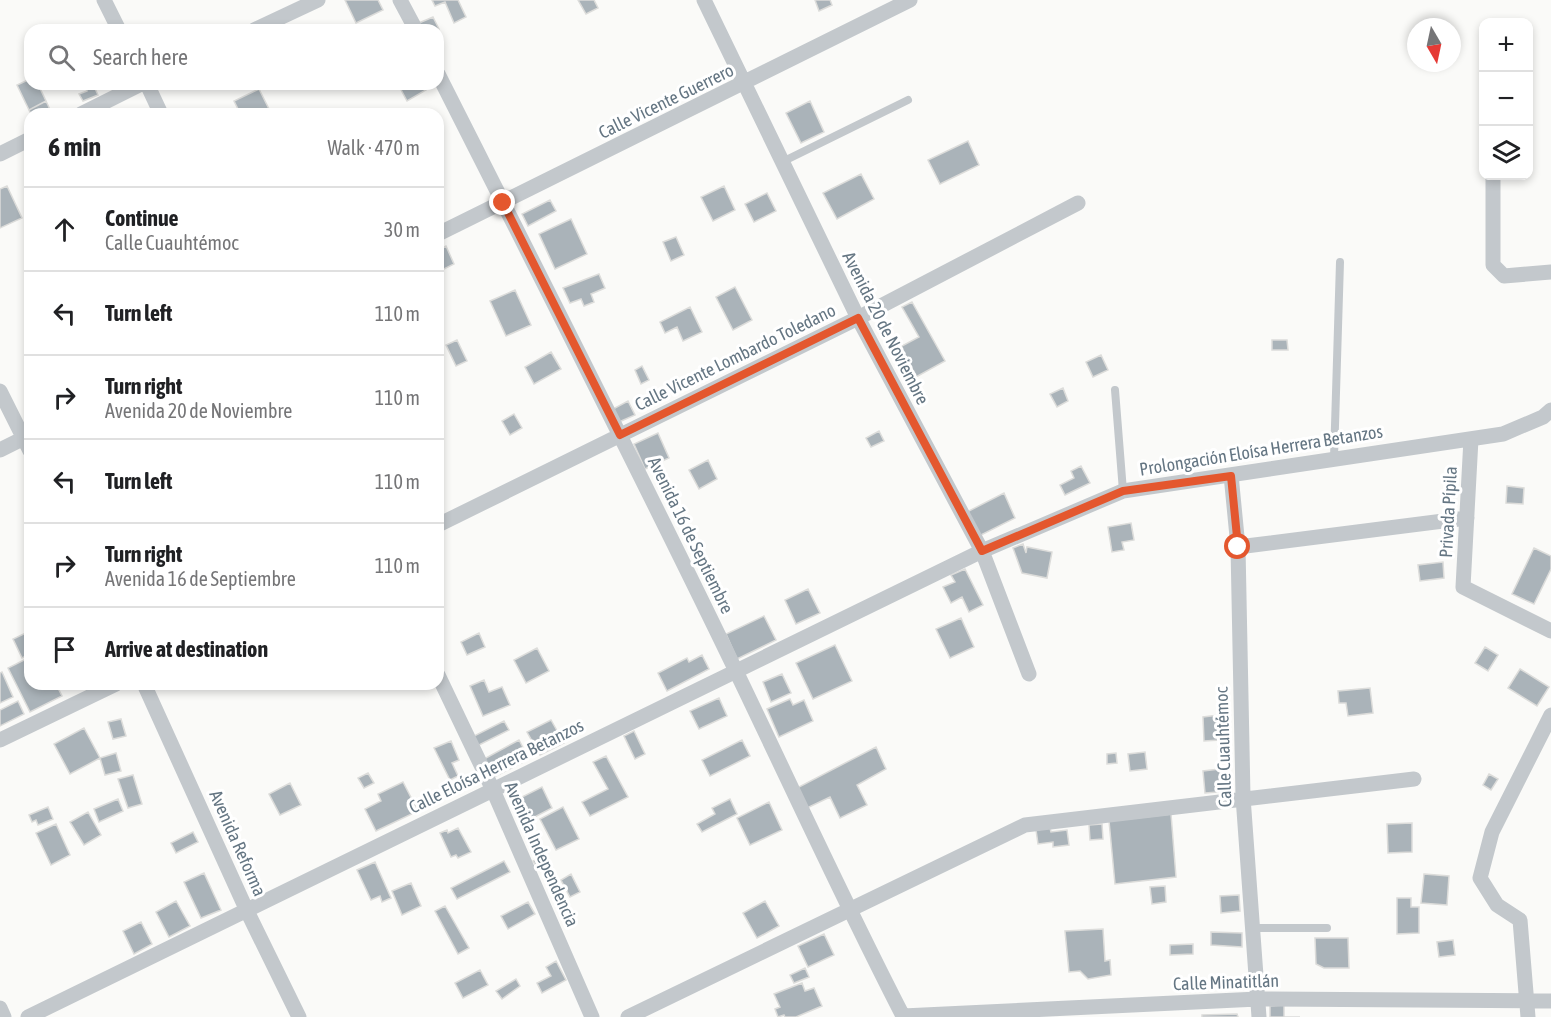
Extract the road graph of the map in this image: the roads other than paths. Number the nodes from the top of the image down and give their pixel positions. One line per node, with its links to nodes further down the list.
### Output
1 (104, 0): 6 (street)
2 (318, 0): 7 (street)
3 (400, 0): 8 (street)
4 (704, 0): 9 (street, Avenida 20 de Noviembre)
5 (910, 0): 9 (street, Calle Vicente Guerrero)
6 (116, 24)
7 (267, 24)
8 (413, 24)
9 (743, 84): 18 (street, Avenida 20 de Noviembre); 20 (street, Calle Vicente Guerrero)
10 (444, 86): 20 (street, Avenida 16 de Septiembre)
11 (129, 90): 14 (street)
12 (150, 90): 15 (street)
13 (908, 100): 18 (lane)
14 (93, 108)
15 (158, 108)
16 (24, 142): 17 (street)
17 (0, 154)
18 (782, 162): 25 (street, Avenida 20 de Noviembre)
19 (1493, 180): 24 (street)
20 (503, 203): 22 (street, Calle Vicente Guerrero); 30 (street, Avenida 16 de Septiembre)
21 (1078, 203): 25 (street, Calle Vicente Lombardo Toledano)
22 (444, 231)
23 (1340, 261): 34 (lane)
24 (1551, 272)
25 (858, 318): 30 (street, Calle Vicente Lombardo Toledano); 40 (street, Avenida 20 de Noviembre)
26 (1115, 390): 36 (lane)
27 (0, 391): 29 (street)
28 (1551, 410): 31 (street, Prolongación Eloísa Herrera Betanzos)
29 (24, 434)
30 (620, 435): 38 (street, Calle Vicente Lombardo Toledano); 42 (street, Avenida 16 de Septiembre)
31 (1471, 439): 34 (street, Prolongación Eloísa Herrera Betanzos); 37 (street, Privada Pípila)
32 (24, 442): 33 (street)
33 (0, 450)
34 (1334, 458): 35 (street, Prolongación Eloísa Herrera Betanzos)
35 (1231, 476): 36 (street, Prolongación Eloísa Herrera Betanzos); 39 (street, Calle Cuauhtémoc)
36 (1123, 491): 40 (street, Prolongación Eloísa Herrera Betanzos)
37 (1467, 518): 39 (street); 41 (street, Privada Pípila)
38 (444, 522)
39 (1238, 547): 51 (street, Calle Cuauhtémoc)
40 (982, 551): 42 (street, Calle Eloísa Herrera Betanzos); 43 (street, Avenida 20 de Noviembre)
41 (1551, 631)
42 (735, 670): 50 (street, Calle Eloísa Herrera Betanzos); 52 (street, Avenida 16 de Septiembre)
43 (1029, 674)
44 (444, 688): 50 (street, Avenida Independencia)
45 (104, 690): 48 (street)
46 (147, 690): 53 (street, Avenida Reforma)
47 (1551, 715): 57 (street)
48 (0, 740)
49 (1414, 779): 51 (street)
50 (493, 790): 53 (street, Calle Eloísa Herrera Betanzos); 64 (street, Avenida Independencia)
51 (1243, 797): 52 (street); 55 (street, Calle Cuauhtémoc)
52 (848, 910): 60 (street, Avenida 16 de Septiembre); 65 (street)
53 (247, 911): 62 (street, Calle Eloísa Herrera Betanzos); 63 (street, Avenida Reforma)
54 (1328, 927): 55 (lane)
55 (1252, 928): 56 (street, Calle Cuauhtémoc)
56 (1258, 999): 57 (street, Calle Minatitlán); 60 (street, Calle Minatitlán); 66 (street, Calle Cuauhtémoc)
57 (1528, 1001): 58 (street, Calle Minatitlán); 67 (street)
58 (1551, 1001)
59 (0, 1008): 61 (street)
60 (903, 1016)
61 (4, 1017)
62 (28, 1017)
63 (299, 1017)
64 (592, 1017)
65 (628, 1017)
66 (1259, 1017)
67 (1528, 1017)

